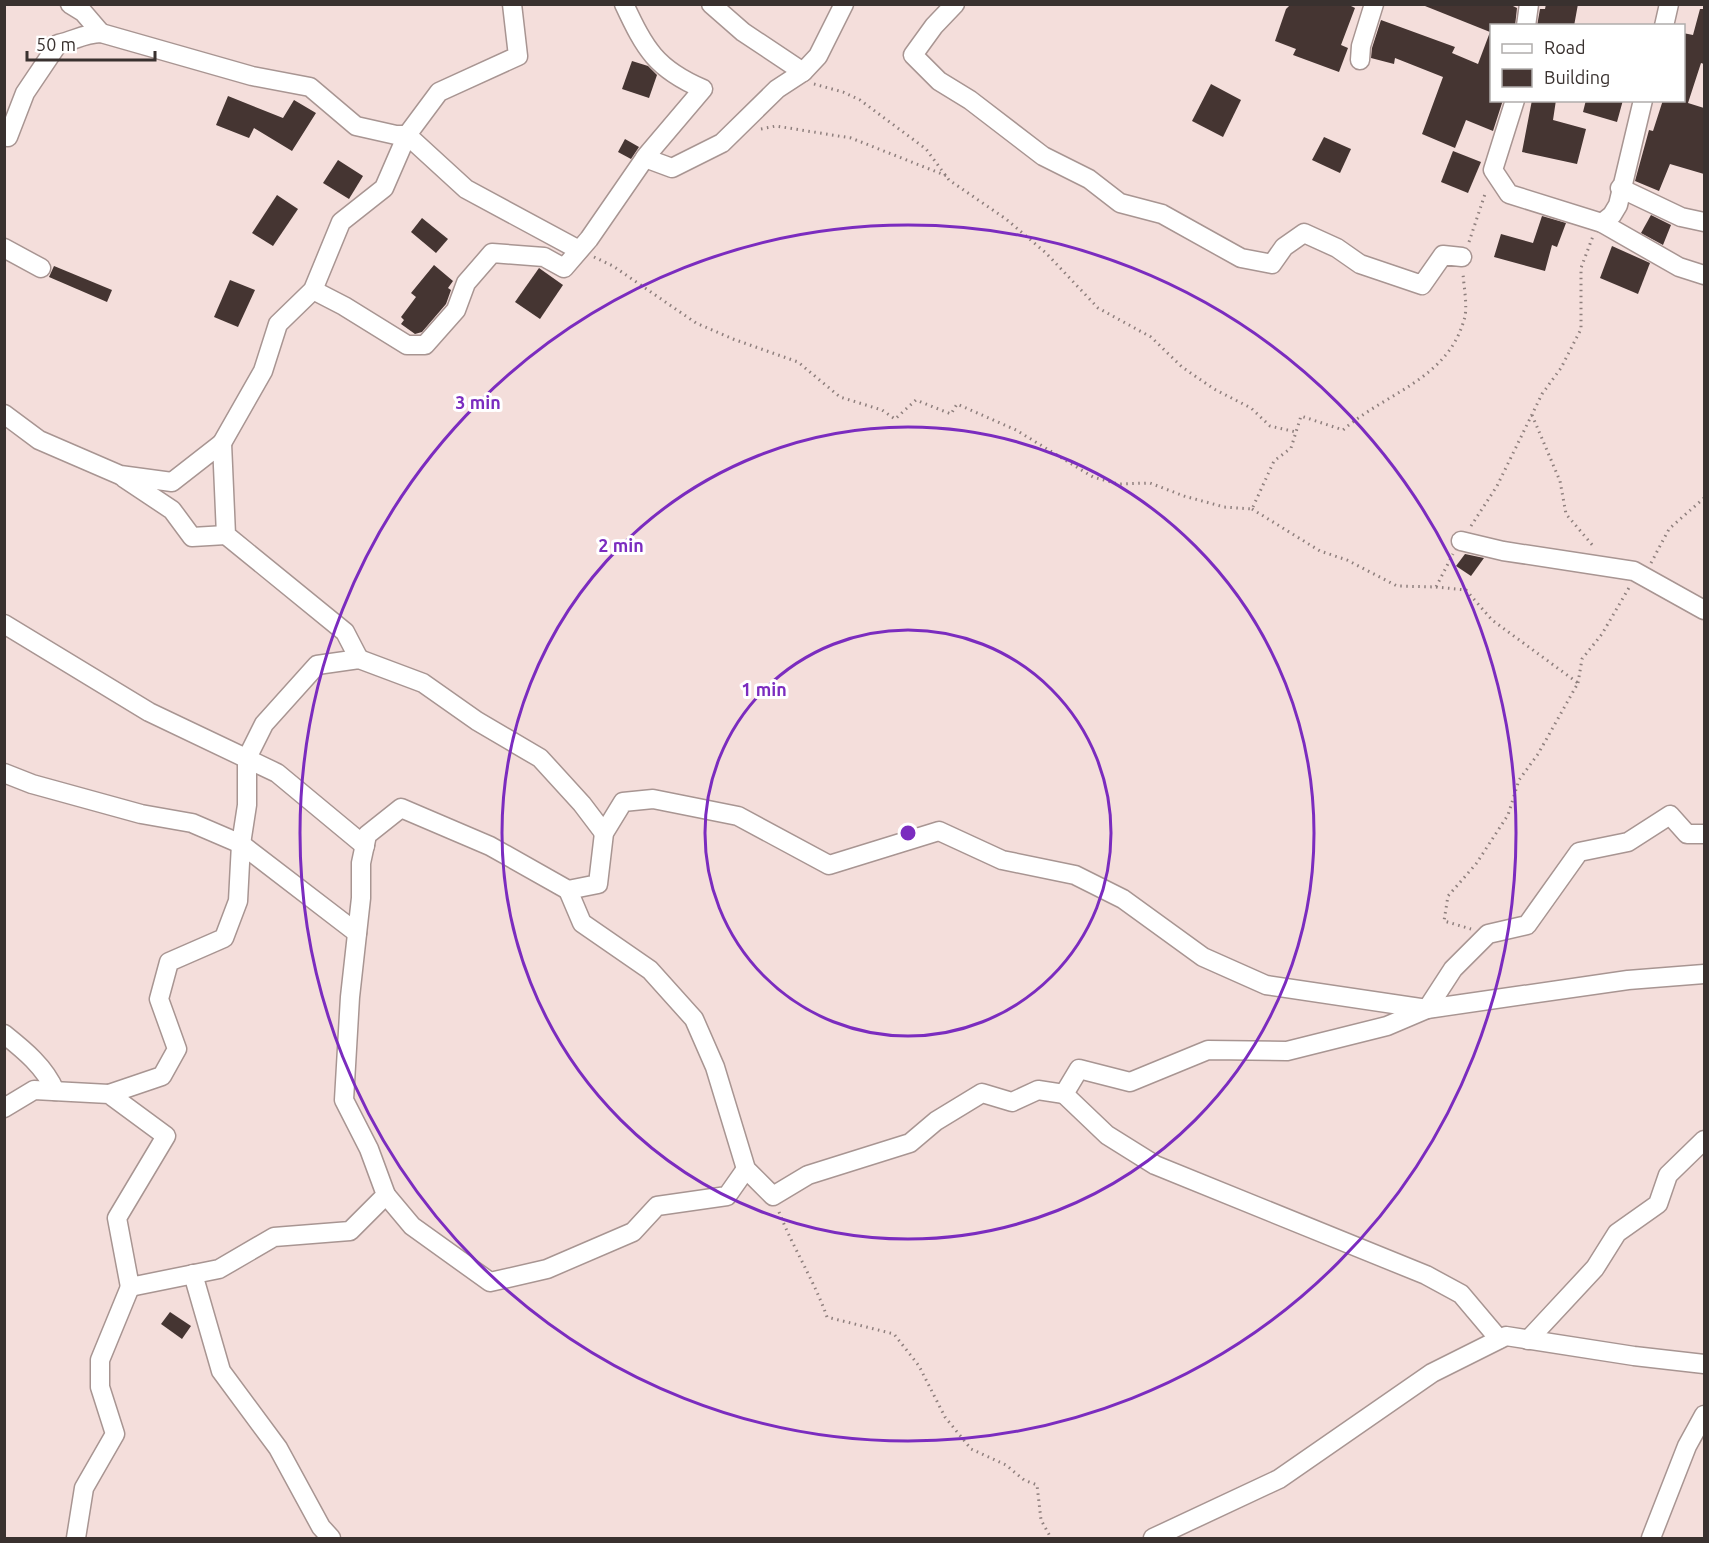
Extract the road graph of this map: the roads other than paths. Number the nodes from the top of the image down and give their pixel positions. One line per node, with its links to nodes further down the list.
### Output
1 (70, 4): 12 (street)
2 (512, 4): 17 (street)
3 (624, 4): 19 (street)
4 (711, 4): 14 (street)
5 (844, 4): 14 (street)
6 (955, 4): 25 (street)
7 (1374, 4): 13 (street)
8 (1529, 4): 10 (street)
9 (1669, 4): 11 (street)
10 (1526, 24)
11 (1664, 24)
12 (101, 33): 17 (street); 18 (street)
13 (1360, 60)
14 (798, 75): 19 (street)
15 (1514, 102): 22 (street)
16 (1642, 102): 20 (street)
17 (407, 135): 24 (street); 28 (street)
18 (4, 136)
19 (645, 158): 24 (street)
20 (1620, 188): 21 (street); 22 (street)
21 (1704, 222)
22 (1602, 224): 27 (street)
23 (4, 249): 26 (street)
24 (579, 250): 28 (street)
25 (1462, 257)
26 (41, 268)
27 (1704, 275)
28 (313, 290): 30 (street)
29 (4, 414): 31 (street)
30 (222, 443): 31 (street); 32 (street)
31 (120, 475): 32 (street)
32 (226, 535): 36 (street)
33 (1461, 541): 34 (street)
34 (1704, 610)
35 (4, 624): 37 (street)
36 (359, 659): 37 (street); 39 (street)
37 (247, 758): 41 (street); 42 (street)
38 (4, 773): 41 (street)
39 (604, 833): 43 (street); 46 (street)
40 (1704, 834): 46 (street)
41 (241, 844): 44 (street); 49 (street)
42 (365, 846): 43 (street); 44 (street)
43 (568, 890): 53 (street)
44 (357, 933): 54 (street)
45 (1704, 974): 46 (street)
46 (1427, 1009): 50 (street)
47 (4, 1034): 48 (street)
48 (55, 1091): 49 (street); 51 (street)
49 (109, 1094): 56 (street)
50 (1064, 1094): 53 (street); 57 (street)
51 (4, 1108)
52 (1704, 1140): 58 (street)
53 (746, 1169): 54 (street)
54 (386, 1195): 55 (street)
55 (194, 1274): 56 (street); 62 (street)
56 (130, 1287): 61 (street)
57 (1499, 1339): 58 (street); 63 (street)
58 (1528, 1340): 59 (street)
59 (1704, 1364)
60 (1704, 1414): 64 (street)
61 (76, 1539)
62 (331, 1539)
63 (1153, 1539)
64 (1652, 1539)

